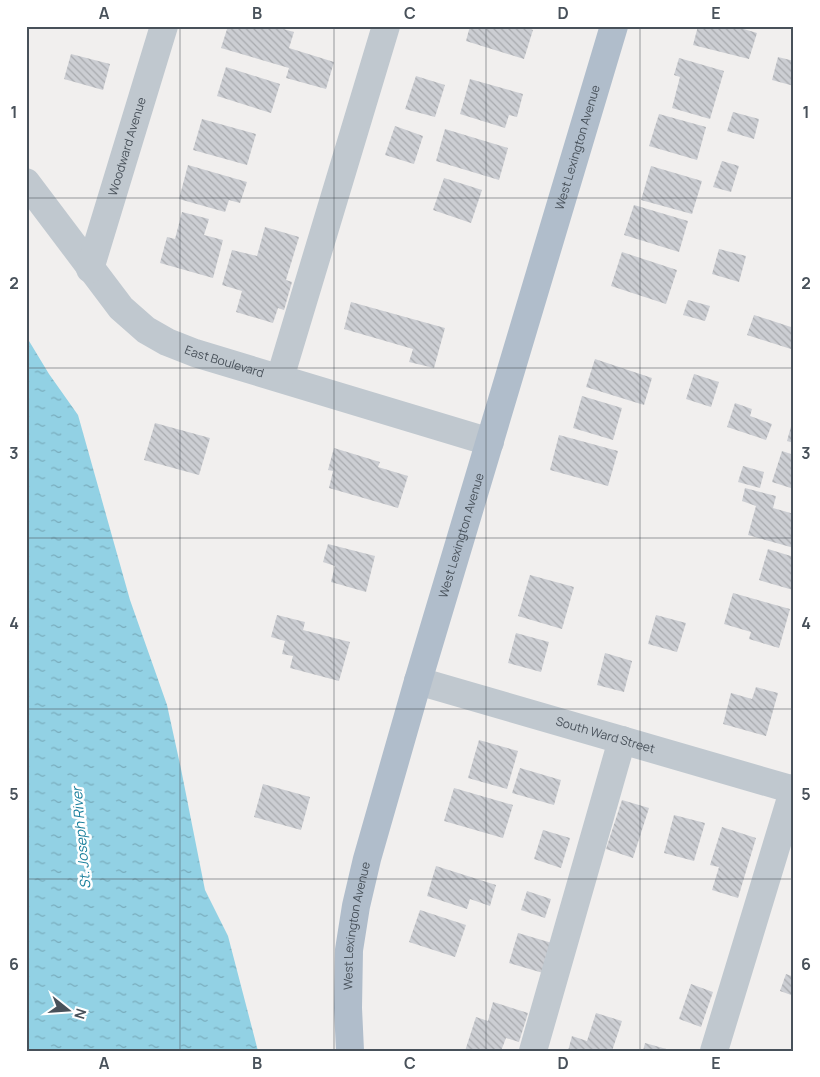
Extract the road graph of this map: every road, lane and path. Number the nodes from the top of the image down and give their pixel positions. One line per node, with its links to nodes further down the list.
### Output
1 (164, 26): 5 (street, Woodward Avenue)
2 (386, 26): 6 (street)
3 (614, 26): 7 (main road, West Lexington Avenue)
4 (26, 182): 5 (street, East Boulevard)
5 (90, 269): 6 (street, East Boulevard)
6 (280, 378): 7 (street, East Boulevard)
7 (490, 442): 8 (main road, West Lexington Avenue)
8 (418, 680): 9 (street, South Ward Street); 11 (main road, West Lexington Avenue)
9 (622, 740): 10 (street, South Ward Street); 12 (street)
10 (794, 789): 13 (street)
11 (350, 1051)
12 (533, 1051)
13 (714, 1051)

